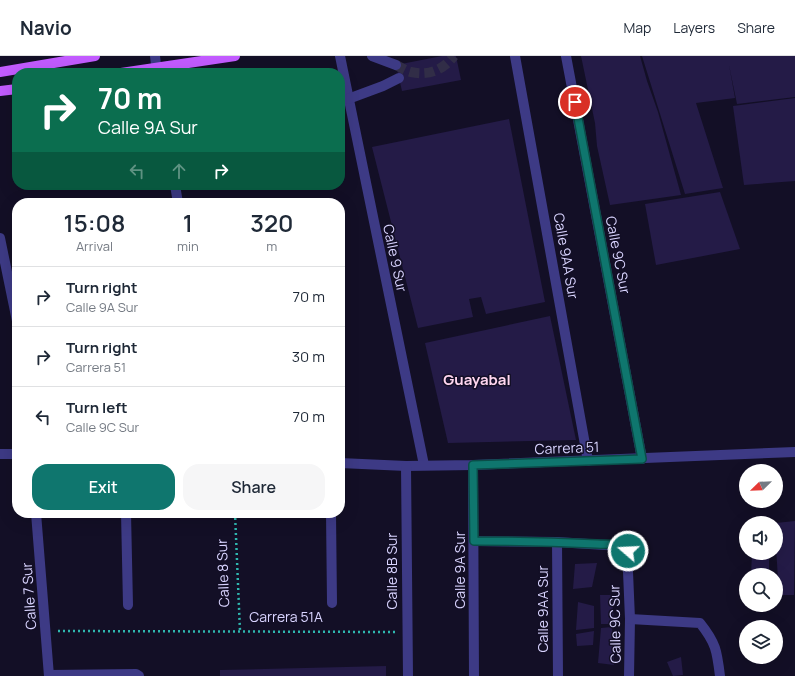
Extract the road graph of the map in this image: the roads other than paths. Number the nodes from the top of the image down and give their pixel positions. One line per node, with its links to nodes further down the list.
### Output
1 (95, 56): 9 (main road)
2 (155, 56): 10 (street)
3 (235, 56): 11 (main road)
4 (340, 56): 12 (street, Calle 9 Sur)
5 (372, 56): 8 (street)
6 (515, 56): 26 (street, Calle 9AA Sur)
7 (566, 56): 25 (street, Calle 9C Sur)
8 (396, 65)
9 (24, 68)
10 (157, 68)
11 (168, 68)
12 (342, 68)
13 (12, 70): 14 (main road)
14 (0, 72)
15 (399, 78): 19 (street)
16 (345, 83): 19 (street, Calle 9 Sur)
17 (12, 90): 18 (main road)
18 (0, 91)
19 (348, 99): 28 (street, Calle 9 Sur)
20 (0, 238): 21 (street)
21 (12, 297)
22 (795, 452): 25 (street, Carrera 51)
23 (0, 454): 24 (street)
24 (12, 454)
25 (642, 459): 26 (street, Carrera 51)
26 (588, 461): 29 (street, Carrera 51)
27 (345, 462): 30 (street, Carrera 51)
28 (424, 465): 29 (street, Carrera 51); 30 (street, Carrera 51)
29 (473, 465): 34 (street, Calle 9A Sur)
30 (406, 466): 41 (street, Calle 8B Sur)
31 (36, 518): 39 (street, Calle 7 Sur)
32 (126, 518): 37 (street)
33 (331, 518): 36 (street)
34 (474, 541): 35 (street); 42 (street, Calle 9A Sur)
35 (557, 542): 38 (street, Calle 9C Sur); 43 (street, Calle 9AA Sur)
36 (332, 603)
37 (128, 605)
38 (630, 619): 44 (street, Calle 9C Sur); 45 (street)
39 (49, 676): 40 (street)
40 (140, 676)
41 (408, 676)
42 (474, 676)
43 (558, 676)
44 (629, 676)
45 (720, 676)

